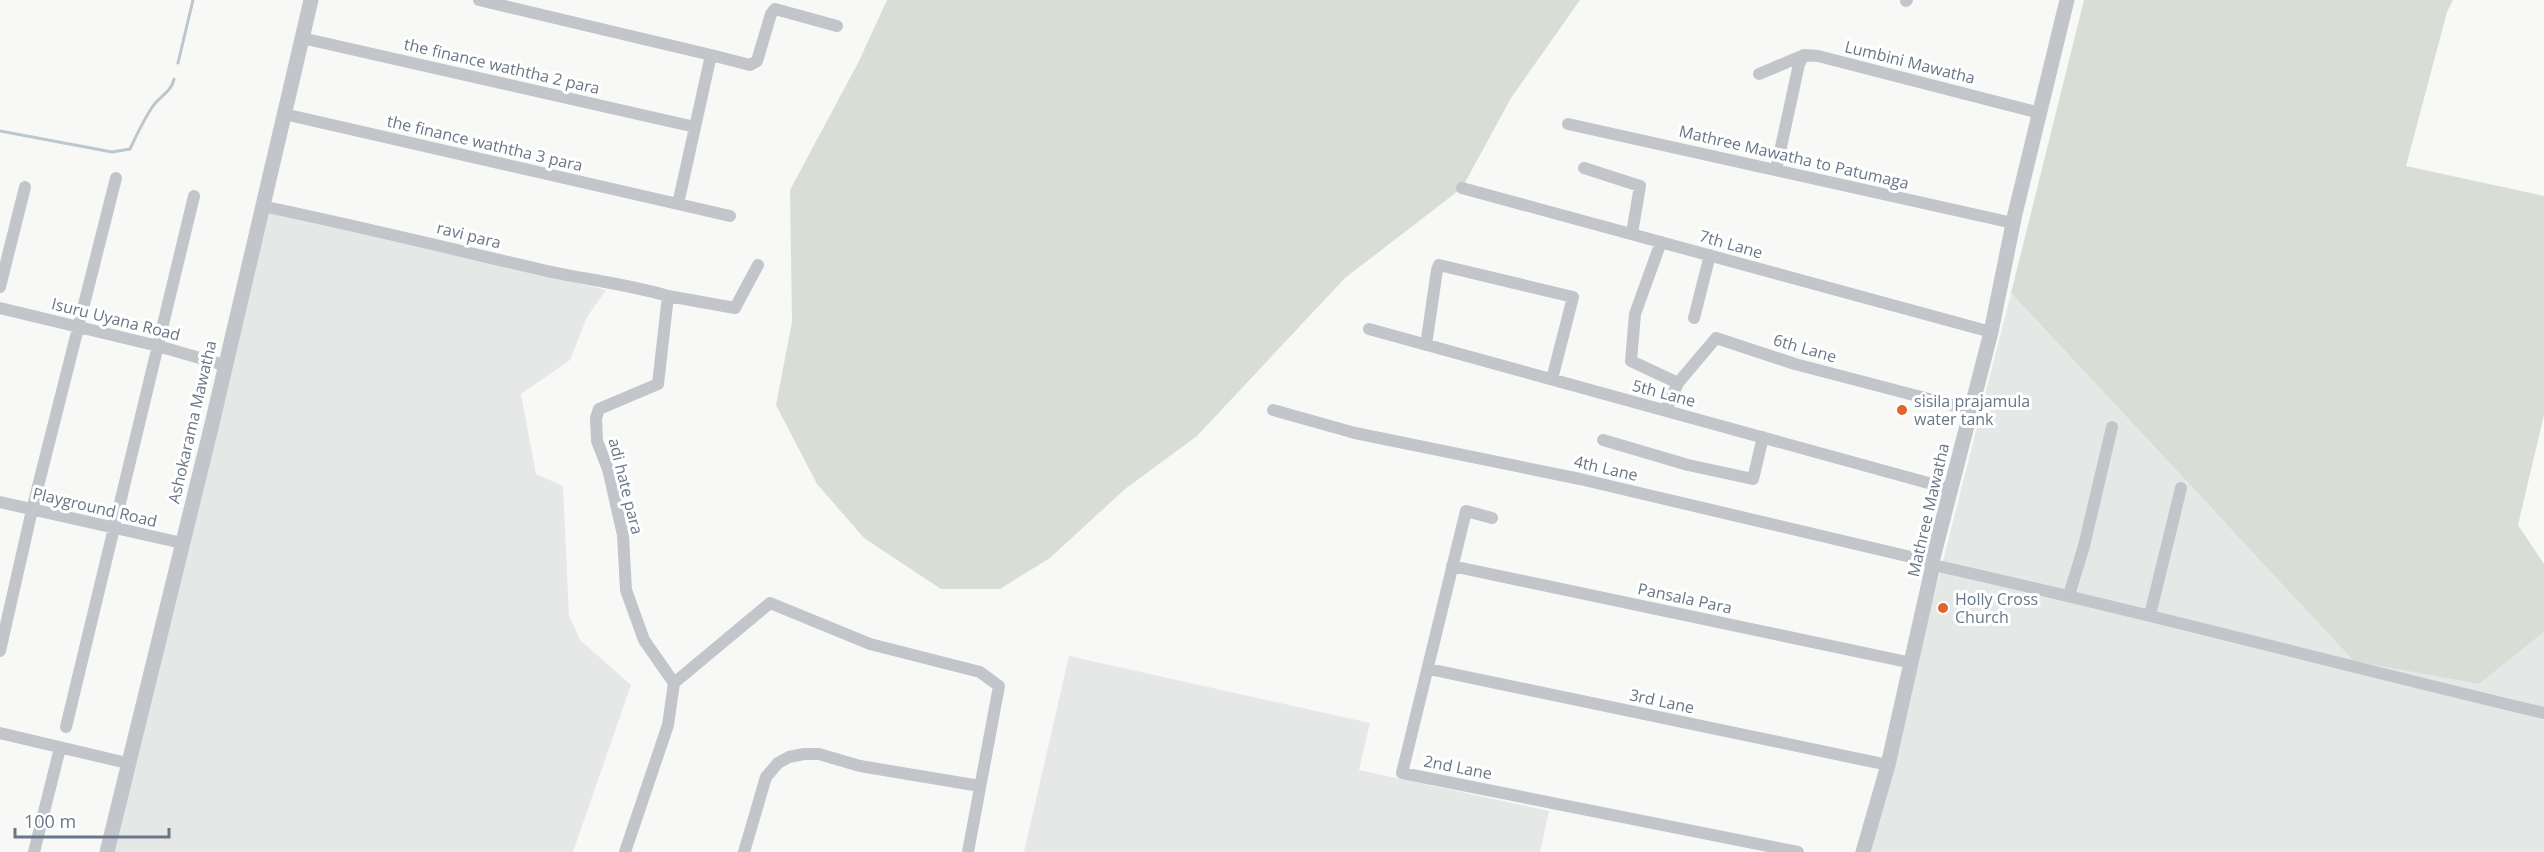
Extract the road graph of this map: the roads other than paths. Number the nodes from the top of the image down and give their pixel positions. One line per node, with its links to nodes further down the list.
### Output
1 (311, 0): 5 (street, Ashokarama Mawatha)
2 (479, 0): 6 (street)
3 (2067, 0): 9 (street, Mathree Mawatha)
4 (837, 26): 6 (street)
5 (302, 38): 10 (street, Ashokarama Mawatha); 12 (street, the finance waththa 2 para)
6 (711, 55): 12 (street)
7 (1804, 55): 8 (street); 9 (street, Lumbini Mawatha); 14 (street)
8 (1759, 74)
9 (2040, 113): 22 (street, Mathree Mawatha)
10 (284, 114): 19 (street, the finance waththa 3 para); 20 (street, Ashokarama Mawatha)
11 (1568, 124): 14 (street, Mathree Mawatha to Patumaga)
12 (695, 127): 19 (street)
13 (1584, 168): 23 (street)
14 (1776, 170): 22 (street, Mathree Mawatha to Patumaga)
15 (116, 178): 31 (street)
16 (25, 187): 27 (street)
17 (1462, 188): 23 (street, 7th Lane)
18 (194, 196): 34 (street)
19 (678, 204): 21 (street, the finance waththa 3 para)
20 (262, 206): 28 (street, ravi para); 36 (street, Ashokarama Mawatha)
21 (730, 216)
22 (2013, 223): 33 (street, Mathree Mawatha)
23 (1632, 233): 24 (street, 7th Lane)
24 (1661, 242): 25 (street, 7th Lane); 38 (street)
25 (1710, 255): 30 (street); 33 (street, 7th Lane)
26 (758, 265): 28 (street)
27 (0, 287)
28 (668, 296): 59 (street, adi hate para)
29 (0, 308): 31 (street, Isuru Uyana Road)
30 (1694, 318)
31 (78, 327): 34 (street, Isuru Uyana Road); 48 (street)
32 (1369, 329): 35 (street, 5th Lane)
33 (1991, 332): 41 (street, Mathree Mawatha)
34 (158, 345): 36 (street, Isuru Uyana Road); 50 (street)
35 (1426, 345): 37 (street, 5th Lane); 37 (street)
36 (224, 364): 51 (street, Ashokarama Mawatha)
37 (1552, 379): 40 (street, 5th Lane)
38 (1678, 383): 40 (street, 6th Lane); 41 (street, 6th Lane)
39 (1273, 410): 52 (street, 4th Lane)
40 (1666, 410): 43 (street, 5th Lane)
41 (1971, 410): 46 (street, Mathree Mawatha)
42 (2112, 427): 54 (street)
43 (1763, 437): 44 (street); 46 (street, 5th Lane)
44 (1603, 440)
45 (2181, 488): 55 (street)
46 (1950, 489): 52 (street, Mathree Mawatha)
47 (0, 502): 48 (street, Playground Road)
48 (32, 510): 50 (street, Playground Road); 56 (street)
49 (1492, 518): 53 (street, 2nd Lane)
50 (114, 528): 51 (street, Playground Road); 61 (street)
51 (182, 543): 64 (street, Ashokarama Mawatha)
52 (1933, 564): 54 (street, 4th Lane); 57 (street, Mathree Mawatha)
53 (1452, 566): 57 (street, Pansala Para); 58 (street, 2nd Lane)
54 (2069, 595): 55 (street, 4th Lane)
55 (2150, 615): 60 (street, 4th Lane)
56 (0, 651)
57 (1912, 663): 65 (street, Mathree Mawatha)
58 (1429, 669): 65 (street, 3rd Lane); 72 (street, 2nd Lane)
59 (674, 683): 66 (street); 69 (street)
60 (2544, 712)
61 (66, 727)
62 (0, 734): 63 (street)
63 (60, 748): 64 (street); 67 (street)
64 (127, 763): 68 (street, Ashokarama Mawatha)
65 (1888, 765): 73 (street, Mathree Mawatha)
66 (980, 786): 70 (street); 71 (street)
67 (34, 852)
68 (106, 852)
69 (625, 852)
70 (744, 852)
71 (968, 852)
72 (1798, 852)
73 (1863, 852)

